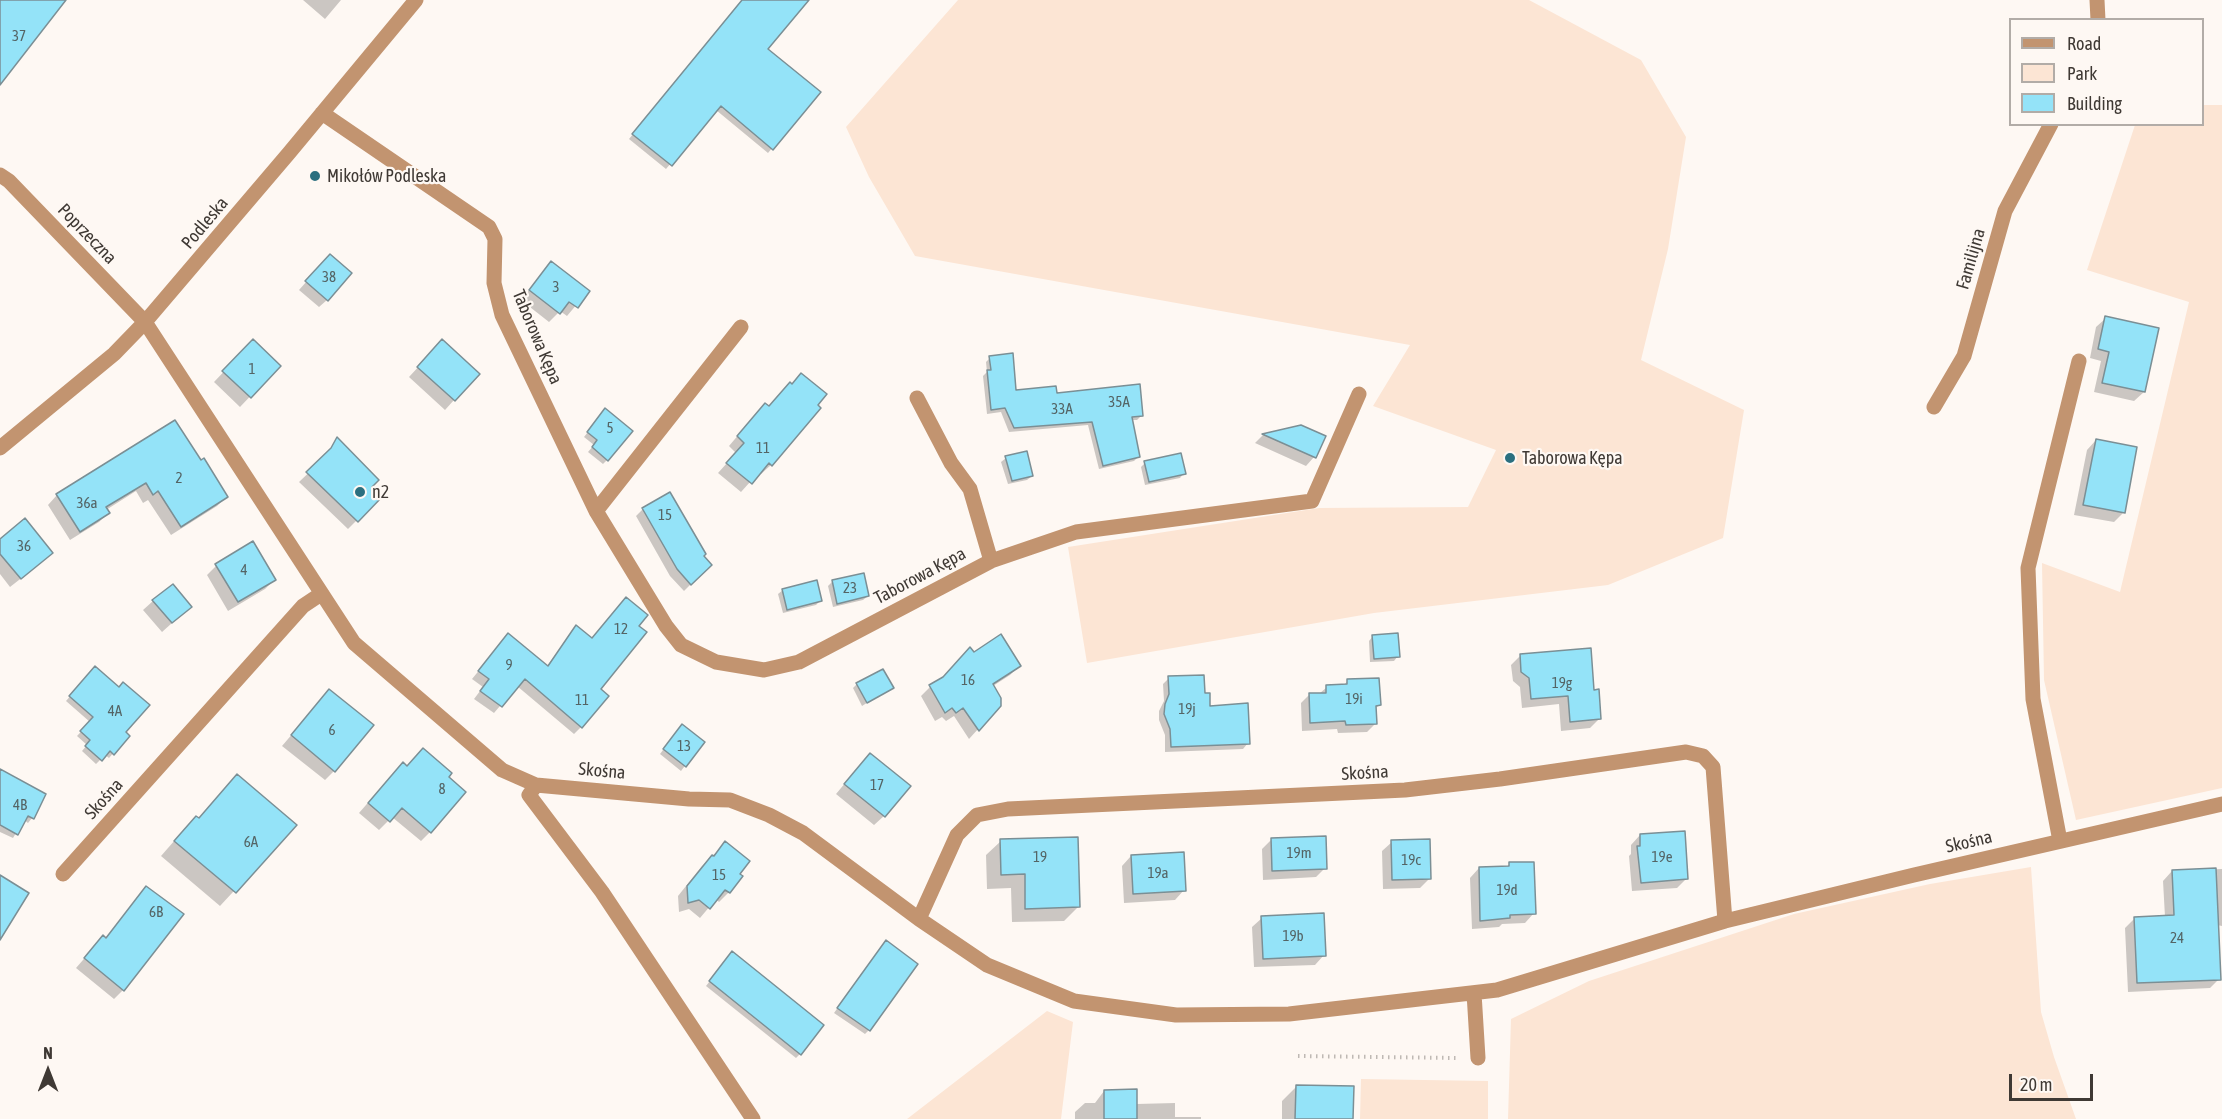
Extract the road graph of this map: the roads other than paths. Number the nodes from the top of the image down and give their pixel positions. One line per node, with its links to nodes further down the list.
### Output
1 (416, 0): 4 (street, Podleska)
2 (2097, 0): 3 (street)
3 (2098, 18)
4 (322, 113): 7 (street, Podleska); 14 (street, Taborowa Kępa)
5 (2050, 126): 12 (street, Familijna)
6 (0, 175): 7 (street, Poprzeczna)
7 (145, 322): 13 (street, Podleska); 16 (street, Skośna)
8 (741, 327): 14 (street)
9 (2079, 361): 19 (street)
10 (1359, 394): 15 (street, Taborowa Kępa)
11 (917, 399): 15 (street, Taborowa Kępa)
12 (1934, 407)
13 (0, 448)
14 (596, 511): 15 (street, Taborowa Kępa)
15 (991, 561)
16 (321, 594): 17 (street, Skośna); 20 (street, Skośna)
17 (536, 785): 21 (street, Skośna); 25 (street)
18 (2222, 804): 19 (street, Skośna)
19 (2060, 841): 22 (street, Skośna)
20 (63, 874)
21 (919, 919): 22 (street, Skośna); 23 (street, Skośna)
22 (1725, 921): 23 (street, Skośna)
23 (1474, 993): 24 (street)
24 (1478, 1058)
25 (753, 1119)

